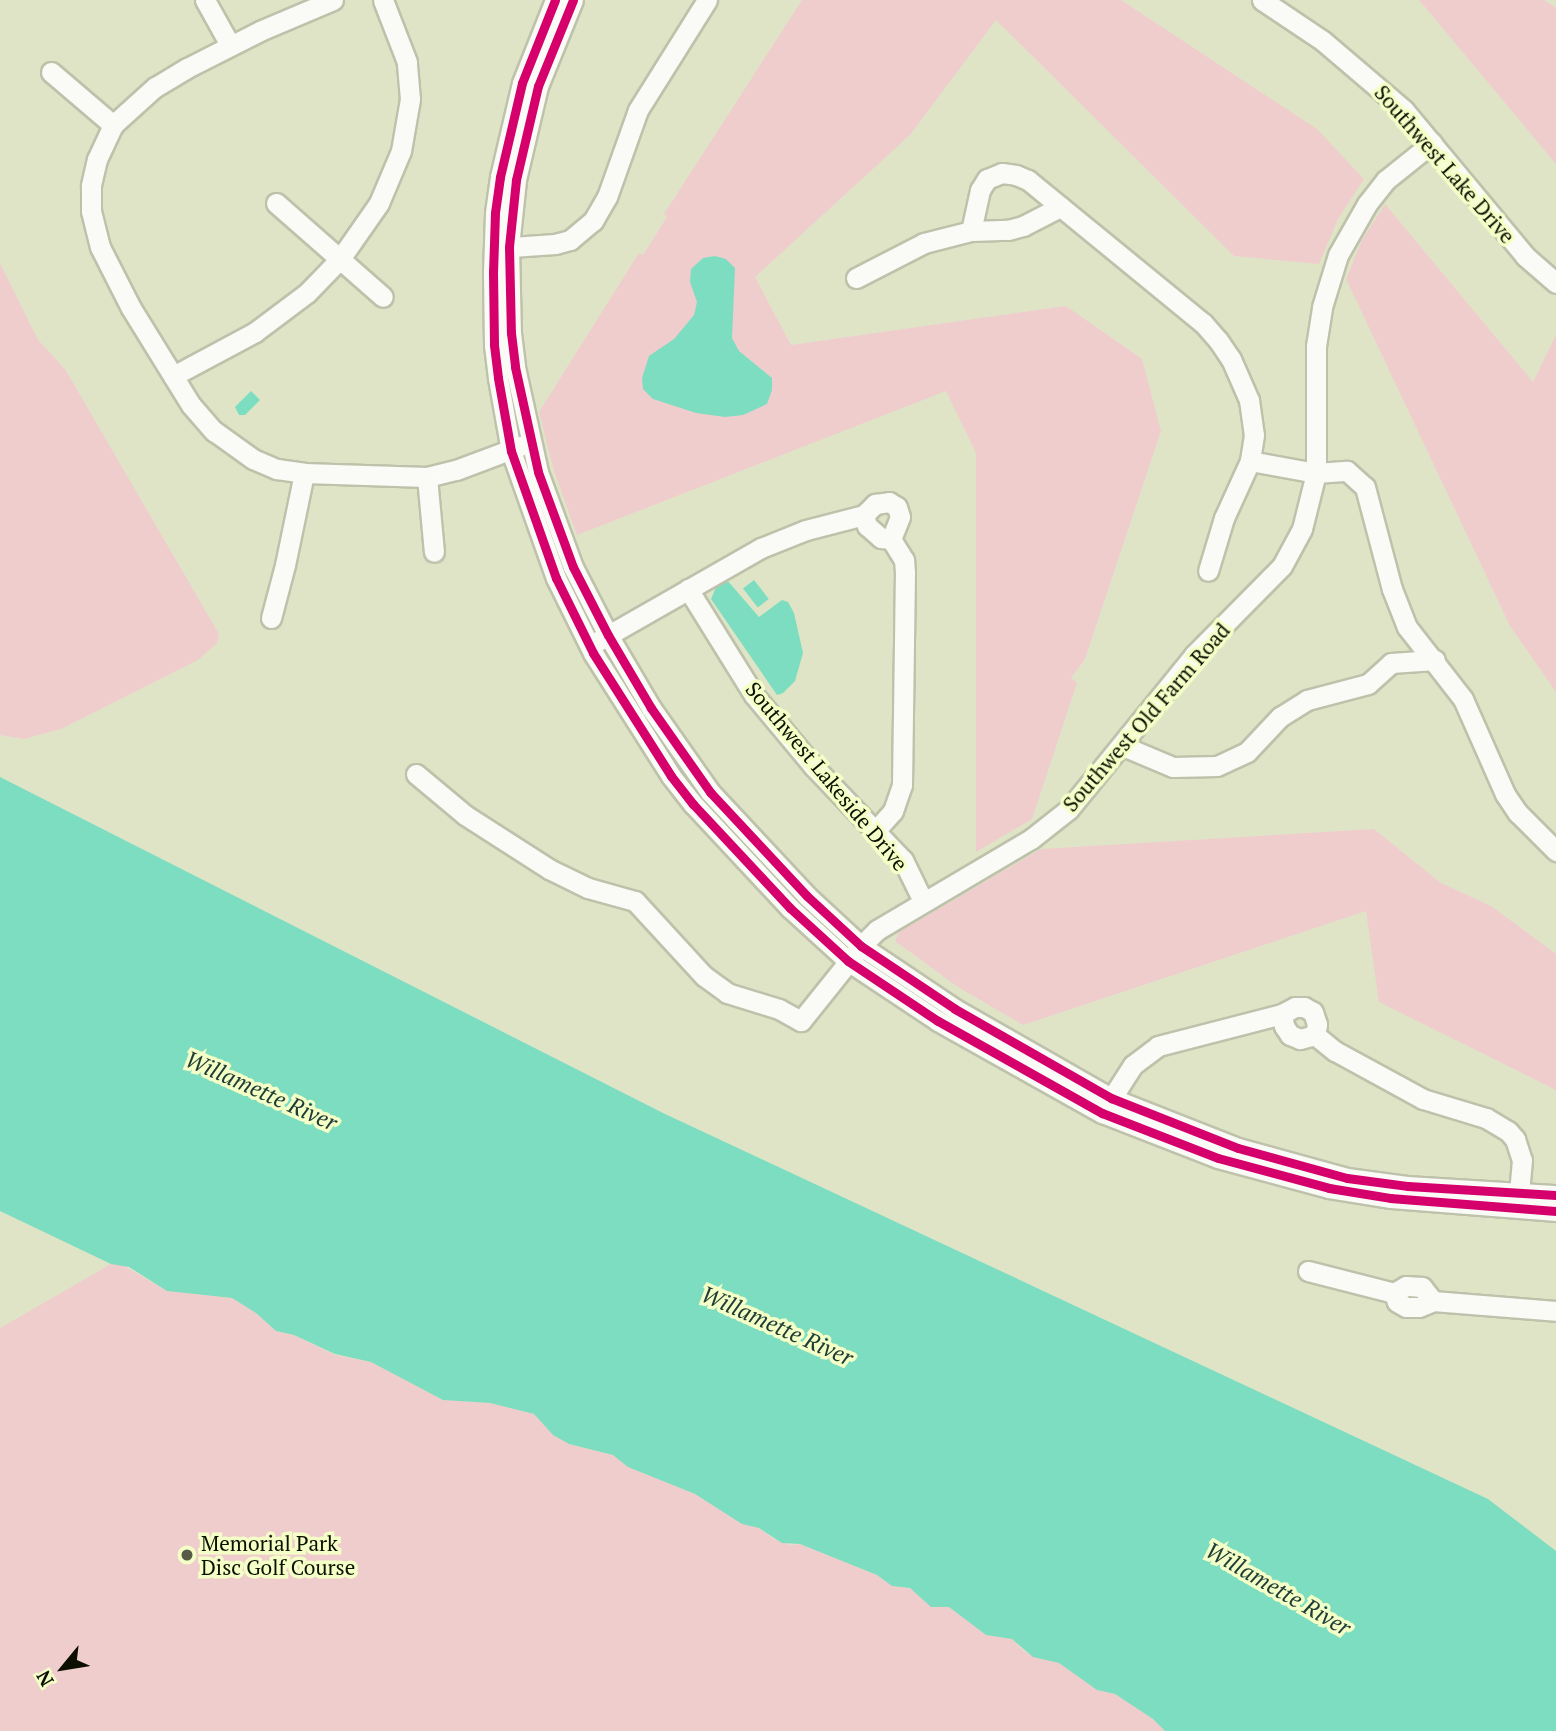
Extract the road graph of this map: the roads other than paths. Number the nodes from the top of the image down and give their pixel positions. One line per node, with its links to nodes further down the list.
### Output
1 (205, 0): 8 (street)
2 (333, 0): 8 (street)
3 (383, 0): 16 (street)
4 (555, 0): 15 (street)
5 (573, 0): 15 (street)
6 (707, 0): 15 (street)
7 (1262, 0): 11 (street, Southwest Lake Drive)
8 (230, 45): 10 (street)
9 (51, 72): 10 (street)
10 (113, 125): 20 (street)
11 (1432, 143): 18 (street, Southwest Lake Drive); 25 (street, Southwest Old Farm Road)
12 (276, 204): 16 (street)
13 (1060, 207): 14 (street); 14 (street); 23 (street)
14 (971, 231): 17 (street)
15 (501, 248): 21 (street); 22 (street)
16 (341, 258): 19 (street); 20 (street)
17 (856, 278)
18 (1556, 284)
19 (383, 297)
20 (173, 376): 24 (street)
21 (529, 442): 22 (street); 34 (street)
22 (511, 450): 26 (street); 35 (street)
23 (1250, 461): 25 (street); 30 (street)
24 (304, 472): 26 (street); 32 (street)
25 (1316, 473): 33 (street); 38 (street, Southwest Old Farm Road)
26 (427, 477): 29 (street)
27 (864, 515): 28 (street); 28 (street); 31 (street)
28 (891, 539): 40 (street)
29 (434, 552)
30 (1208, 571)
31 (688, 589): 34 (street); 40 (street, Southwest Lakeside Drive)
32 (271, 618)
33 (1407, 627): 36 (street); 37 (street)
34 (607, 635): 35 (street); 43 (street)
35 (590, 646): 43 (street)
36 (1435, 660): 37 (street); 41 (street)
37 (1391, 663): 38 (street)
38 (1123, 746): 42 (street, Southwest Old Farm Road)
39 (416, 774): 43 (street, Southwest Old Farm Road)
40 (876, 830): 42 (street, Southwest Lakeside Drive)
41 (1556, 851)
42 (923, 901): 43 (street, Southwest Old Farm Road)
43 (855, 953): 44 (street)
44 (1106, 1106): 46 (street); 46 (street)
45 (1556, 1195): 46 (street)
46 (1519, 1200): 47 (street)
47 (1556, 1211)
48 (1308, 1271): 49 (street)
49 (1556, 1311)

